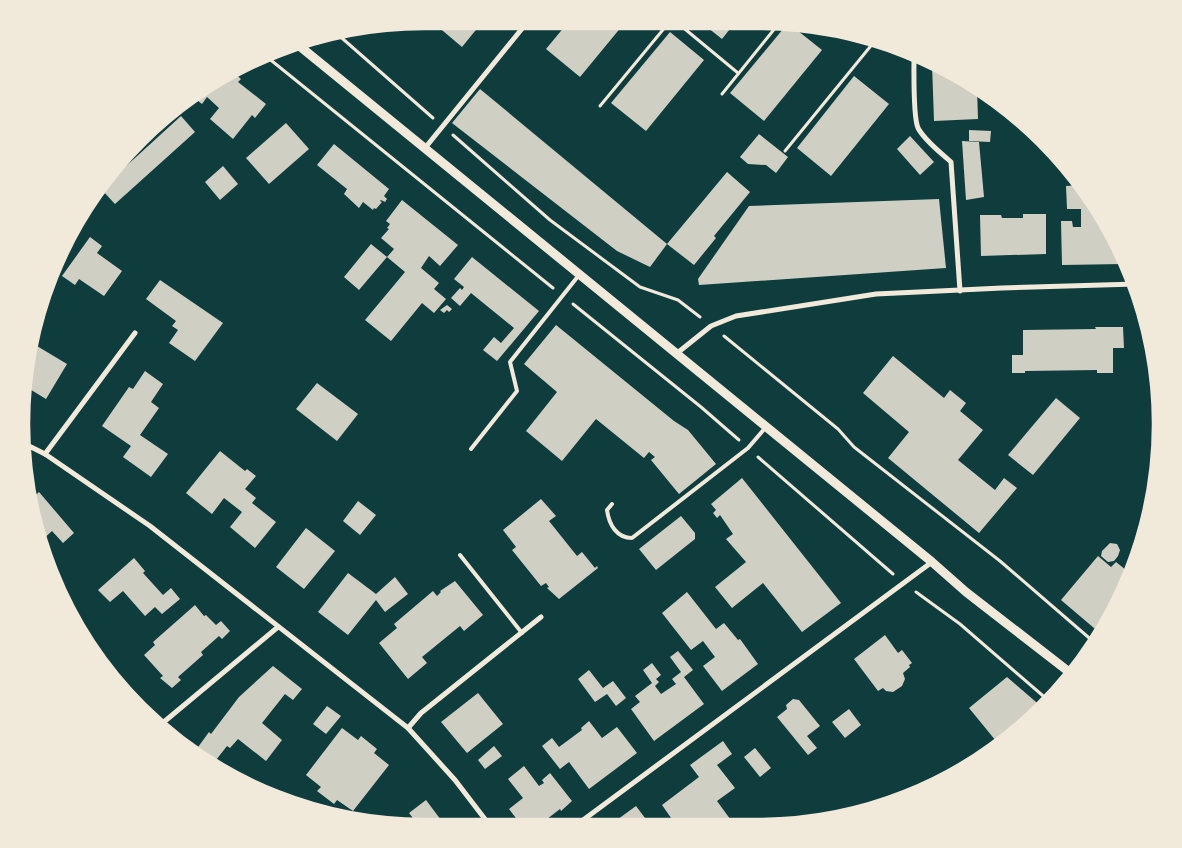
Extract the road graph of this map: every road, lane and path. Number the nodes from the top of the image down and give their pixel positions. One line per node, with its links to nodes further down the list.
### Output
1 (522, 29): 12 (street)
2 (664, 29): 11 (path)
3 (683, 29): 9 (path)
4 (774, 30): 9 (path)
5 (871, 46): 13 (path)
6 (302, 48): 12 (street)
7 (271, 60): 17 (path)
8 (914, 61): 16 (street)
9 (738, 73): 10 (path)
10 (722, 94)
11 (600, 106)
12 (425, 148): 14 (street)
13 (785, 151)
14 (580, 275): 17 (lane); 19 (street)
15 (1127, 284): 16 (street)
16 (960, 291): 19 (street)
17 (563, 296): 22 (path); 23 (lane)
18 (135, 333): 24 (street)
19 (676, 354): 20 (street)
20 (766, 427): 22 (lane); 27 (street)
21 (30, 448): 24 (street)
22 (748, 448): 25 (lane); 28 (path)
23 (471, 449)
24 (45, 454): 30 (street)
25 (612, 504)
26 (460, 555): 31 (lane)
27 (932, 562): 28 (street); 32 (street)
28 (903, 583): 33 (path); 37 (street)
29 (542, 617): 31 (street)
30 (278, 627): 34 (street); 35 (street)
31 (522, 633): 35 (street)
32 (1068, 670)
33 (1044, 696)
34 (164, 722)
35 (408, 728): 36 (street)
36 (486, 819)
37 (584, 819)

